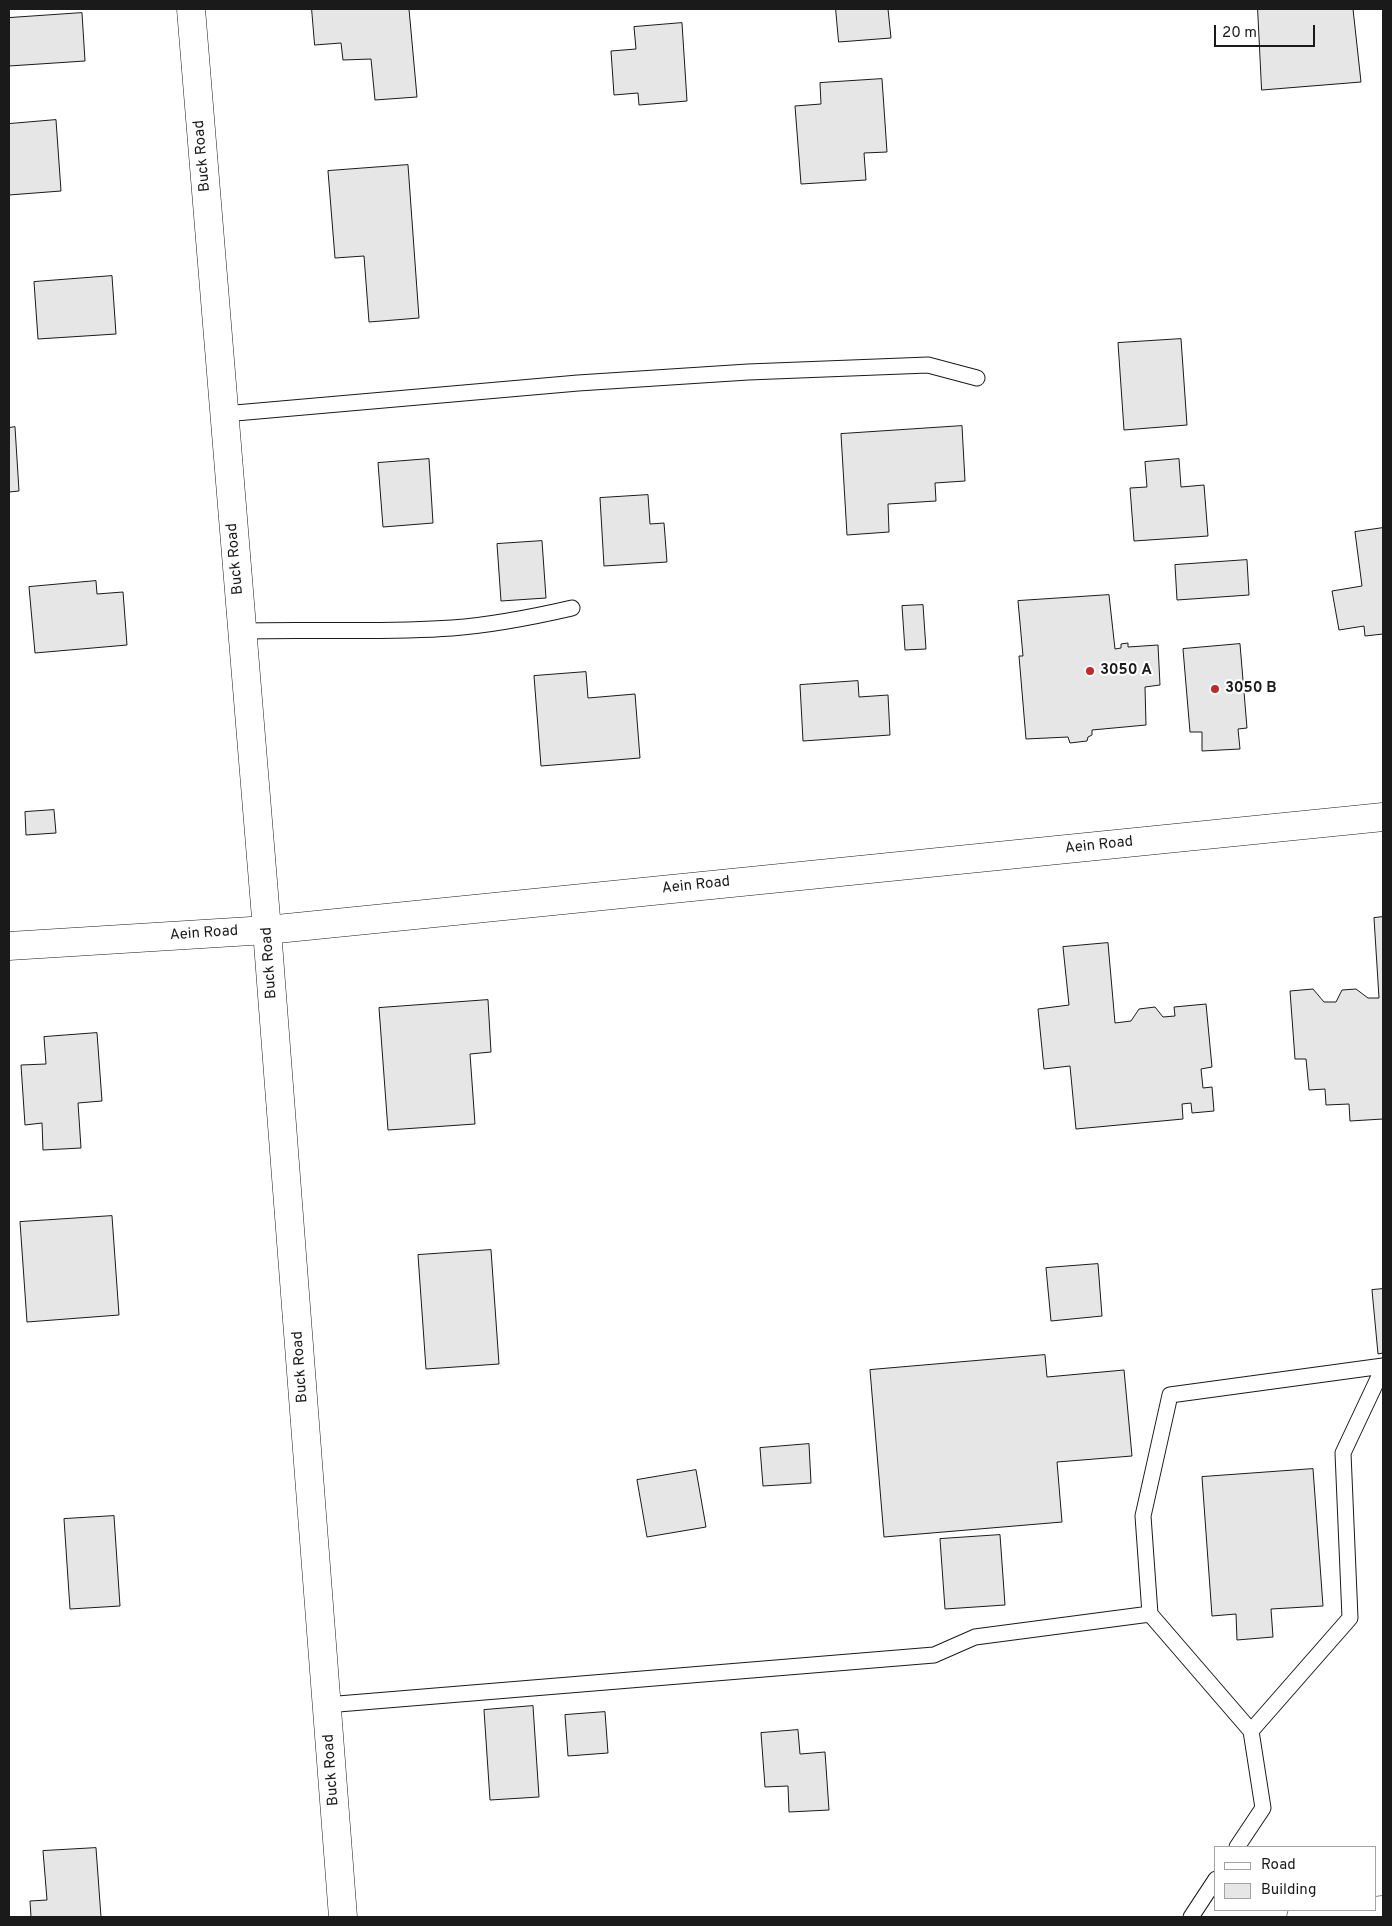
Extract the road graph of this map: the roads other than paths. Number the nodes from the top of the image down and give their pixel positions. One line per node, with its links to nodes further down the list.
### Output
1 (191, 9): 3 (street, Buck Road)
2 (977, 378): 3 (lane)
3 (224, 414): 5 (street, Buck Road)
4 (572, 608): 5 (lane)
5 (242, 631): 7 (street, Buck Road)
6 (1383, 817): 7 (street, Aein Road)
7 (267, 930): 8 (street, Aein Road); 11 (street, Buck Road)
8 (9, 946)
9 (1383, 1367): 10 (lane); 12 (lane)
10 (1150, 1614): 11 (lane); 12 (lane)
11 (326, 1705): 16 (street, Buck Road)
12 (1251, 1730): 13 (lane)
13 (1238, 1846)
14 (1214, 1882): 17 (lane)
15 (1371, 1911): 18 (street)
16 (343, 1917)
17 (1191, 1917)
18 (1301, 1917)

